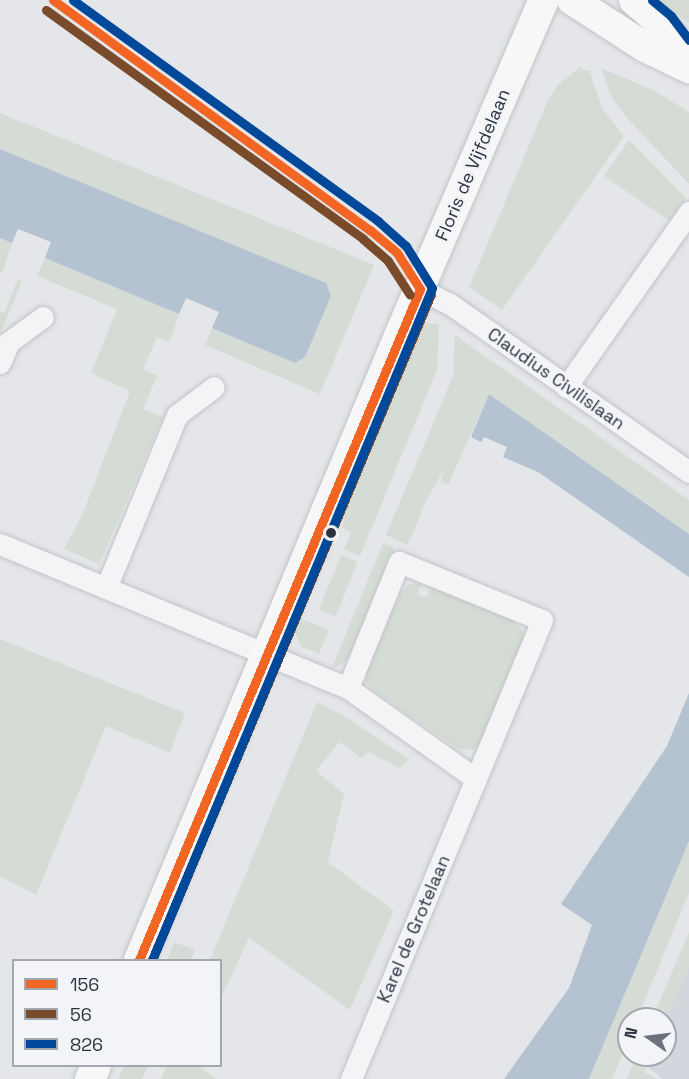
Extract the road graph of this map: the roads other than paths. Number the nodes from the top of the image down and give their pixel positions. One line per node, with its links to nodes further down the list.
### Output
1 (544, 0): 7 (street, Floris de Vijfdelaan)
2 (572, 0): 5 (street)
3 (634, 0): 4 (street)
4 (689, 60)
5 (689, 68)
6 (689, 212): 11 (street)
7 (420, 289): 11 (street, Claudius Civilislaan); 15 (street, Floris de Vijfdelaan)
8 (43, 317): 9 (street)
9 (0, 363)
10 (214, 387): 14 (street)
11 (567, 387): 12 (street, Claudius Civilislaan)
12 (689, 472)
13 (0, 544): 14 (street)
14 (106, 588): 15 (street)
15 (267, 654): 16 (street); 18 (street, Floris de Vijfdelaan)
16 (348, 688): 17 (street); 17 (street, Karel de Grotelaan)
17 (476, 779): 19 (street, Karel de Grotelaan)
18 (139, 959)
19 (351, 1079)

